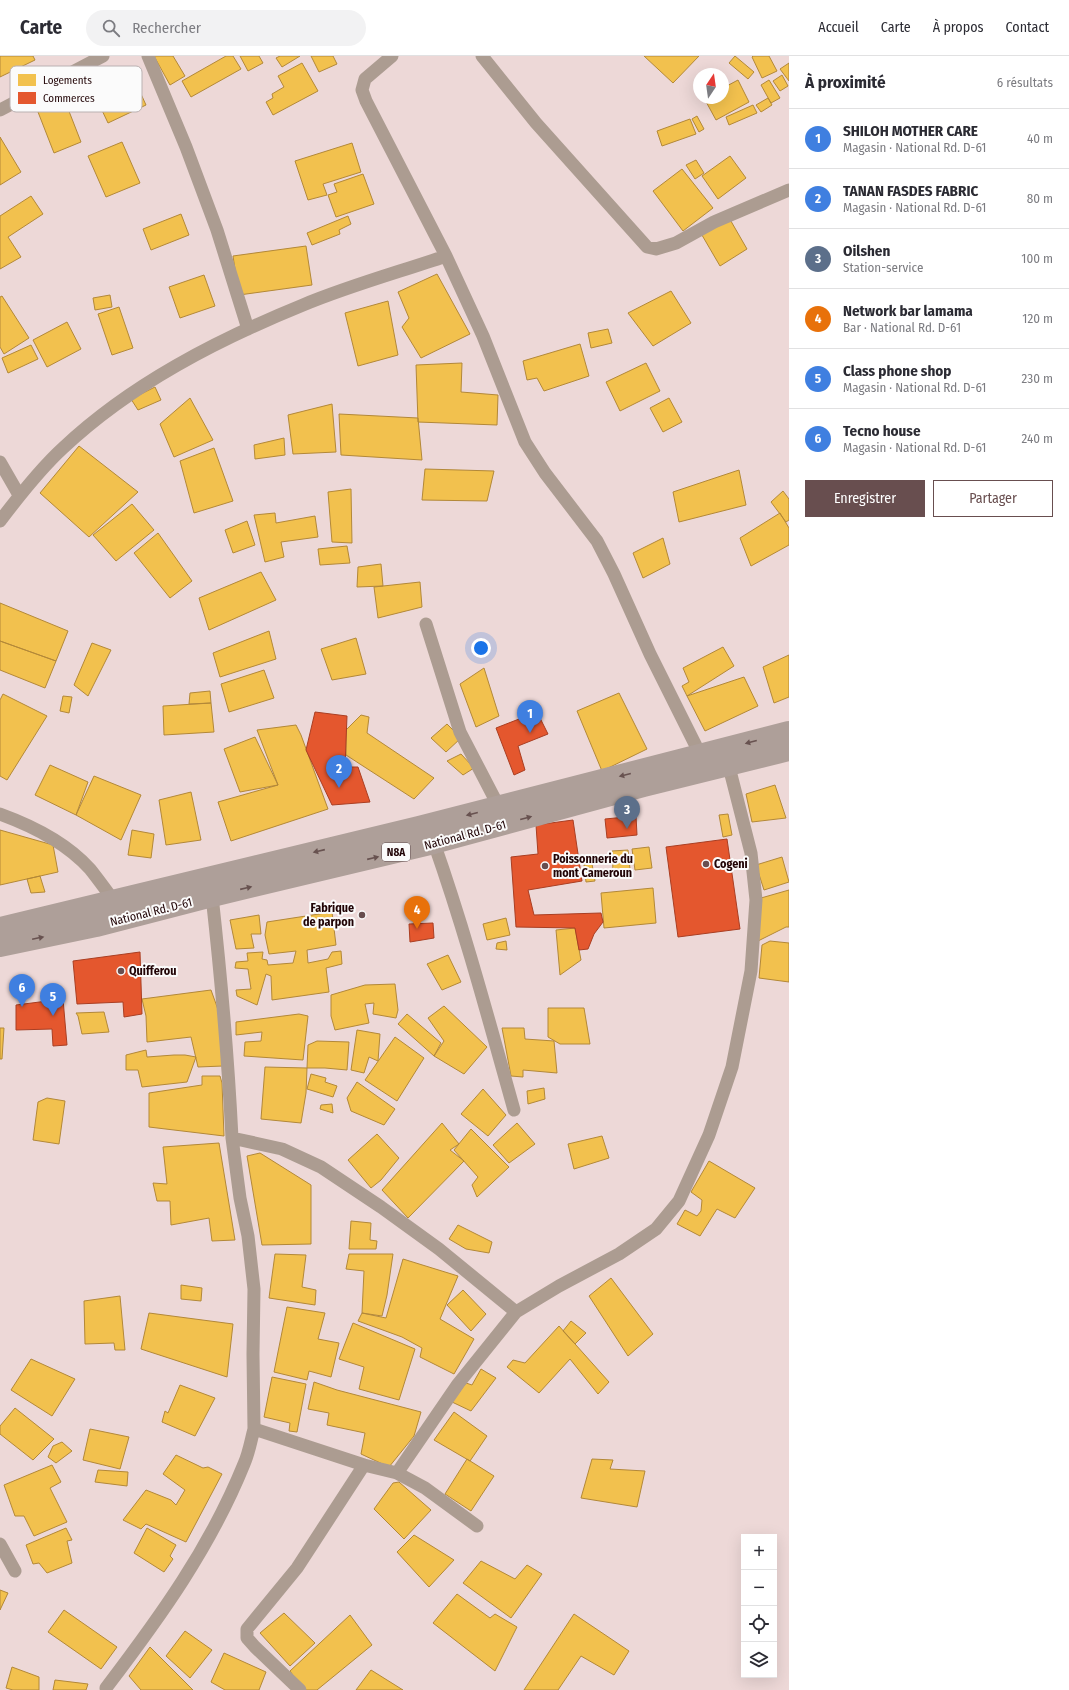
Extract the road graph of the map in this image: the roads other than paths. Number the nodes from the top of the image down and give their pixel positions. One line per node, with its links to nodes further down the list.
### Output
1 (103, 56): 5 (street)
2 (148, 56): 10 (street)
3 (392, 56): 9 (street)
4 (482, 56): 8 (street)
5 (84, 66)
6 (10, 105): 7 (street)
7 (0, 110)
8 (789, 190)
9 (446, 256): 10 (street); 17 (street)
10 (248, 329): 12 (street)
11 (0, 462): 12 (street)
12 (19, 495): 13 (street)
13 (0, 521)
14 (426, 624): 19 (street)
15 (789, 732): 18 (highway, National Rd. D-61 / N8A, one-way to 18)
16 (789, 750): 18 (highway, National Rd. D-61 / N8A)
17 (701, 756): 18 (highway, National Rd. D-61 / N8A); 19 (highway, National Rd. D-61 / N8A, one-way to 19)
18 (727, 757): 21 (highway, National Rd. D-61 / N8A, one-way to 18); 28 (street)
19 (499, 807): 23 (highway, National Rd. D-61 / N8A, one-way to 23)
20 (0, 814): 23 (street)
21 (434, 843): 22 (highway, National Rd. D-61 / N8A, one-way to 21); 26 (street)
22 (212, 896): 25 (highway, National Rd. D-61 / N8A, one-way to 22); 27 (street)
23 (114, 901): 24 (highway, National Rd. D-61 / N8A)
24 (0, 928)
25 (0, 946)
26 (514, 1110)
27 (232, 1138): 28 (street); 29 (street)
28 (516, 1312): 31 (street)
29 (254, 1428): 30 (street); 35 (street)
30 (364, 1465): 31 (street); 36 (street)
31 (397, 1474): 32 (street)
32 (477, 1526)
33 (0, 1544): 34 (street)
34 (15, 1571)
35 (106, 1688)
36 (300, 1690)

